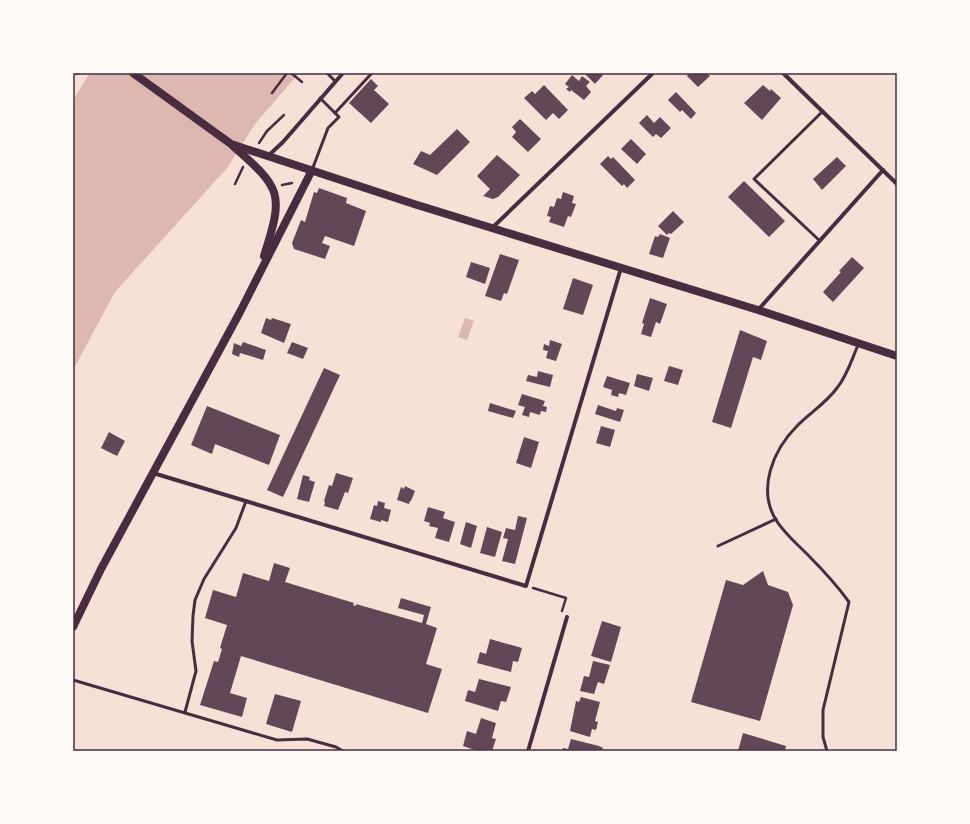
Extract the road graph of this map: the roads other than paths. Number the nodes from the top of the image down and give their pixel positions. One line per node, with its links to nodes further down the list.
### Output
1 (133, 73): 11 (main road)
2 (327, 73): 7 (lane)
3 (343, 73): 7 (street)
4 (372, 73): 10 (lane)
5 (653, 73): 16 (street)
6 (783, 73): 9 (street)
7 (336, 81): 8 (street)
8 (320, 98): 10 (lane); 12 (street)
9 (823, 111): 14 (street); 17 (lane)
10 (335, 113): 13 (lane)
11 (231, 144): 12 (main road); 19 (main road)
12 (267, 156): 13 (main road)
13 (312, 170): 16 (main road); 19 (main road)
14 (883, 170): 15 (street); 17 (street)
15 (897, 184)
16 (492, 228): 18 (main road)
17 (820, 241): 20 (street)
18 (621, 268): 20 (main road); 24 (street)
19 (255, 282): 23 (main road)
20 (758, 310): 21 (main road)
21 (859, 344): 22 (main road); 25 (lane)
22 (897, 356)
23 (153, 473): 24 (street); 28 (main road)
24 (246, 501): 30 (lane)
25 (776, 519): 26 (lane); 33 (lane)
26 (718, 546)
27 (567, 617): 32 (street)
28 (73, 627)
29 (73, 680): 30 (lane)
30 (185, 712): 31 (lane)
31 (343, 751)
32 (528, 751)
33 (827, 751)

